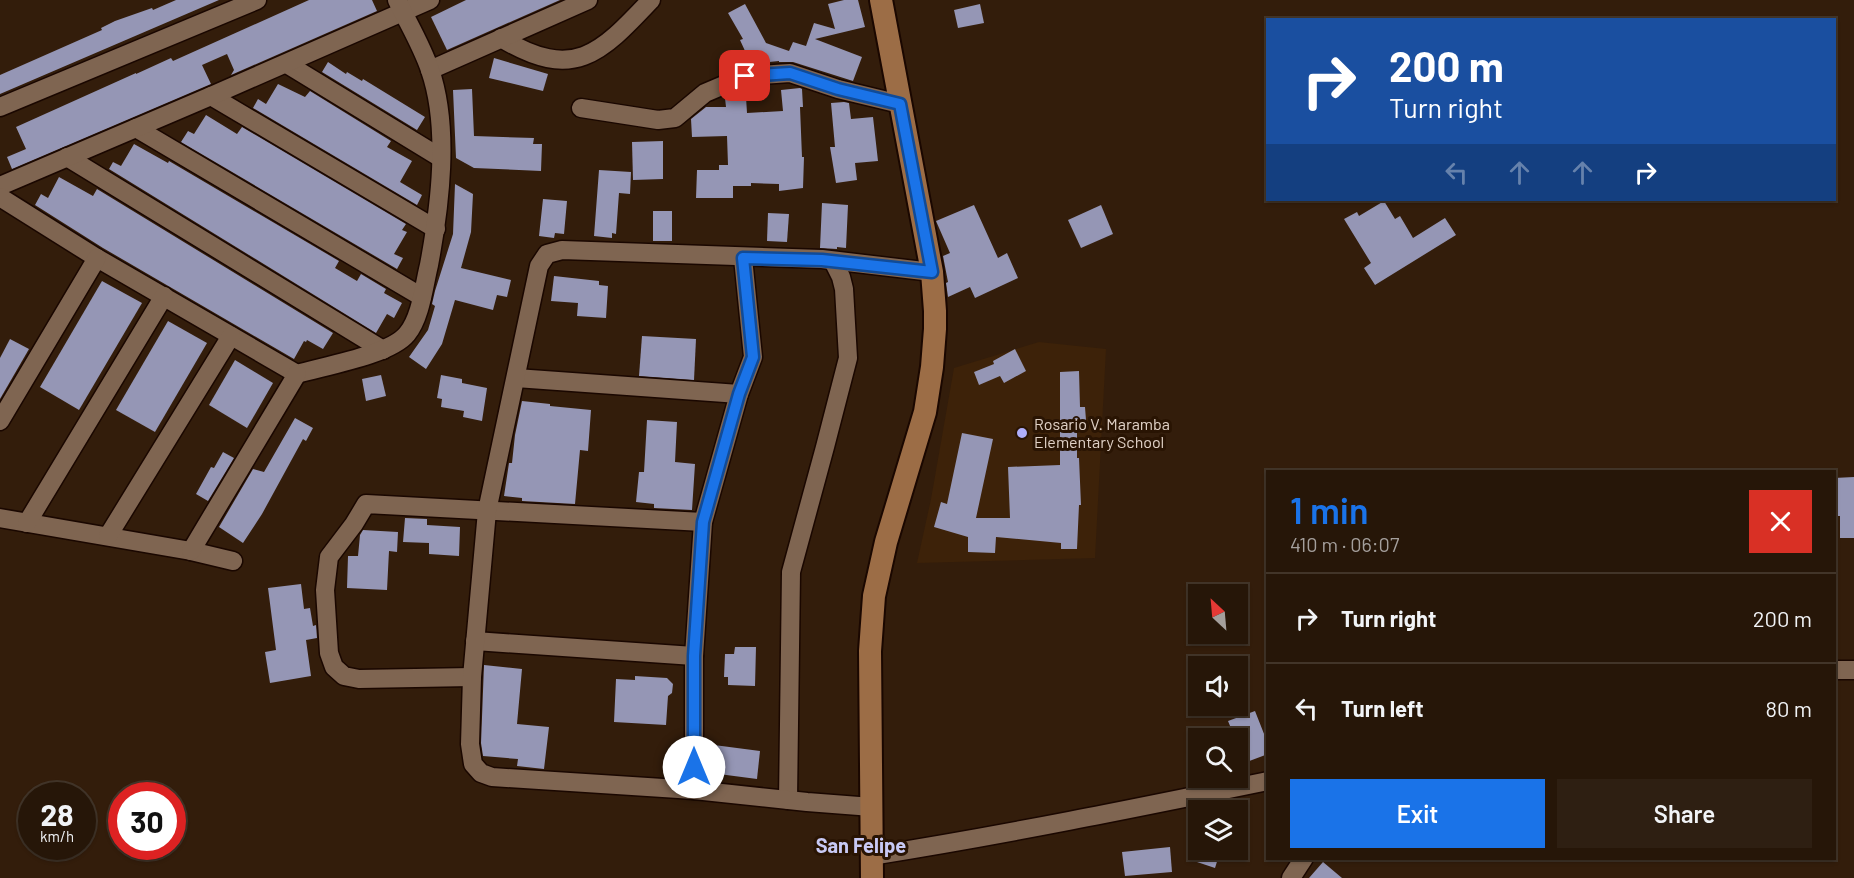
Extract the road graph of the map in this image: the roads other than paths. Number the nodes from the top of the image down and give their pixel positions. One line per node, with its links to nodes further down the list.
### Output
1 (257, 0): 12 (street)
2 (430, 0): 6 (street)
3 (588, 0): 7 (street)
4 (651, 0): 7 (street)
5 (881, 0): 11 (main road)
6 (400, 6): 8 (street); 9 (street)
7 (501, 38): 9 (street)
8 (287, 64): 10 (street); 16 (street)
9 (430, 70): 16 (street)
10 (211, 96): 14 (street); 19 (street)
11 (900, 104): 13 (street); 23 (main road)
12 (0, 108)
13 (581, 108)
14 (136, 128): 15 (street); 25 (street)
15 (67, 157): 17 (street); 27 (street)
16 (441, 158): 19 (street)
17 (0, 186)
18 (0, 196): 20 (street)
19 (436, 229): 25 (street)
20 (97, 258): 24 (street); 31 (street)
21 (743, 258): 22 (street); 29 (street); 30 (street)
22 (833, 261): 23 (street); 46 (street)
23 (932, 272): 47 (main road)
24 (164, 296): 26 (street); 35 (street)
25 (422, 297): 27 (street)
26 (231, 336): 28 (street); 36 (street)
27 (383, 350): 28 (street)
28 (297, 374): 37 (street)
29 (516, 378): 30 (street); 32 (street)
30 (739, 394): 34 (street)
31 (0, 421)
32 (487, 511): 34 (street); 39 (street); 43 (street)
33 (0, 518): 35 (street)
34 (703, 522): 40 (street)
35 (27, 523): 36 (street)
36 (108, 536): 37 (street)
37 (191, 551): 38 (street)
38 (233, 561)
39 (475, 641): 40 (street); 43 (street)
40 (694, 656): 45 (street)
41 (1836, 670): 42 (street)
42 (1854, 670)
43 (472, 677): 45 (street)
44 (1266, 781): 49 (street)
45 (694, 790): 46 (street)
46 (788, 800): 47 (street)
47 (872, 807): 49 (main road)
48 (1303, 860): 50 (street)
49 (872, 867)
50 (1291, 878)

